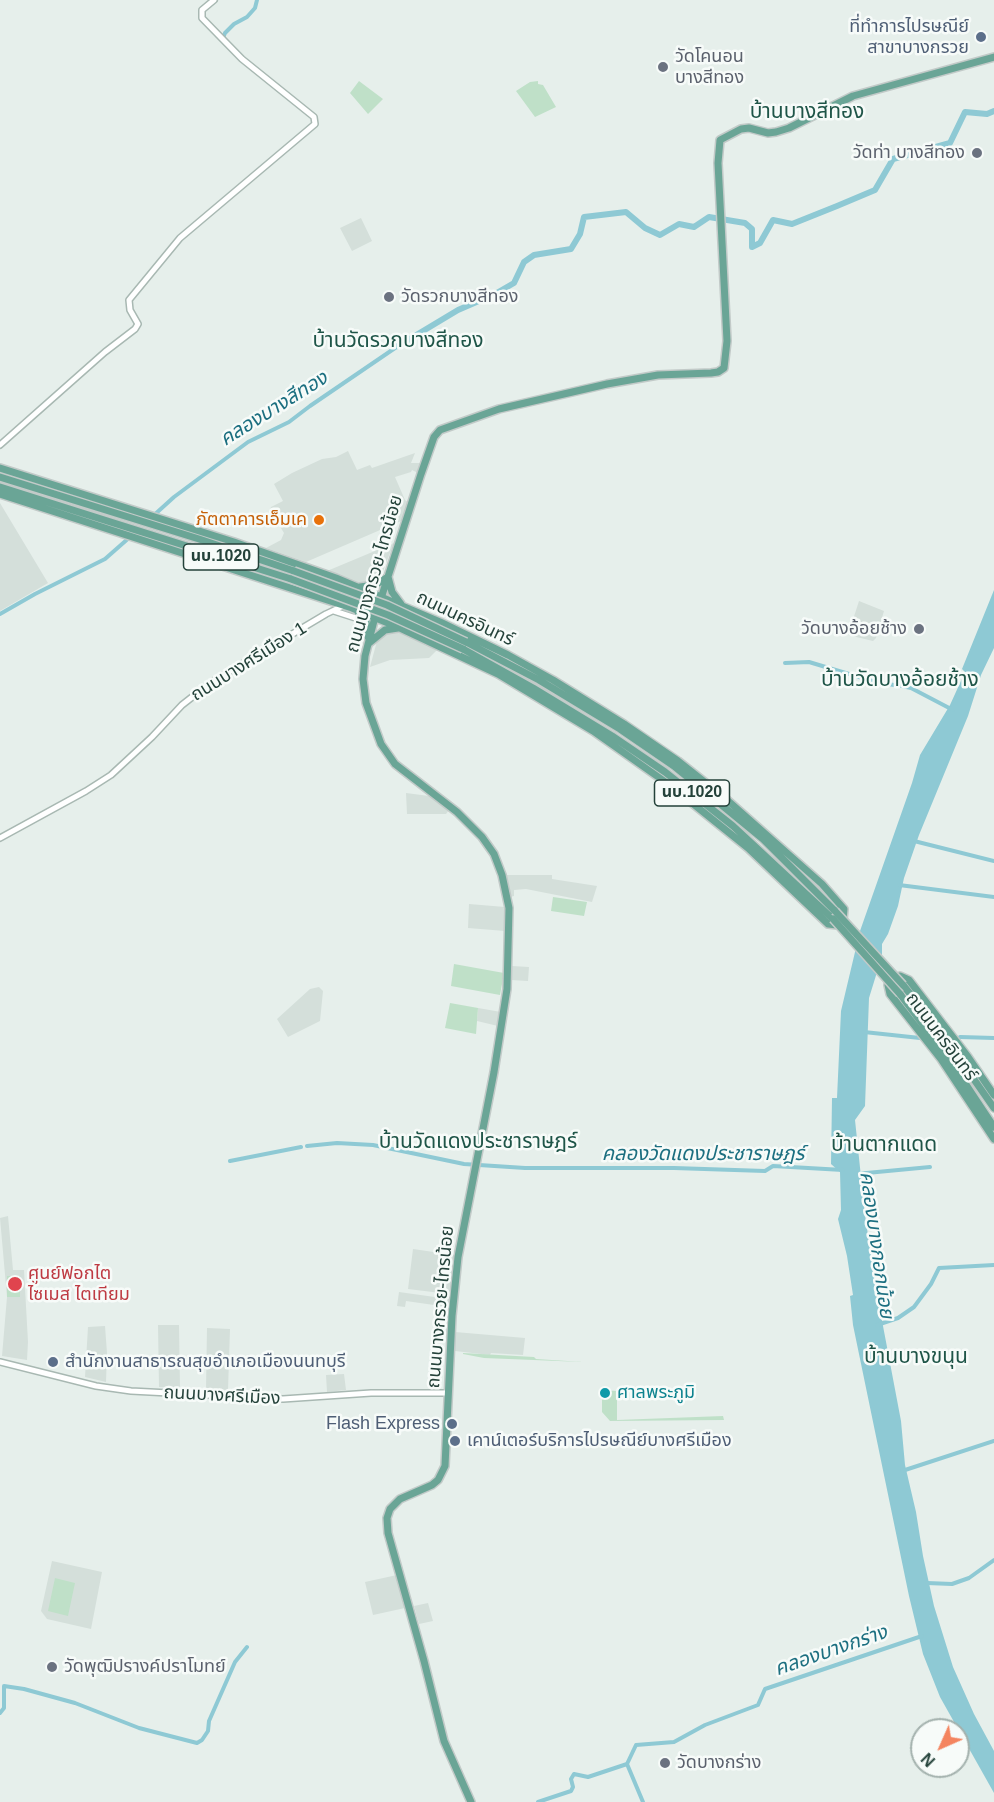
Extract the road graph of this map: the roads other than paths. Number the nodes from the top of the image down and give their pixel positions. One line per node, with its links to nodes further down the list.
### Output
1 (214, 0): 3 (street)
2 (994, 57): 13 (main road, ถนนบางกรวย-ไทรน้อย)
3 (0, 445)
4 (0, 468): 11 (main road, ถนนนครอินทร์ / นบ.1020)
5 (0, 477): 10 (main road, ถนนนครอินทร์ / นบ.1020)
6 (0, 487): 9 (main road, ถนนนครอินทร์ / นบ.1020)
7 (0, 494): 8 (main road, ถนนนครอินทร์ / นบ.1020)
8 (34, 505): 9 (main road); 16 (main road, ถนนนครอินทร์ / นบ.1020)
9 (68, 509): 12 (main road, ถนนนครอินทร์ / นบ.1020)
10 (199, 539): 11 (main road); 12 (main road, ถนนนครอินทร์ / นบ.1020)
11 (249, 548): 14 (main road, ถนนนครอินทร์ / นบ.1020)
12 (292, 575): 25 (main road, ถนนนครอินทร์ / นบ.1020, bridge)
13 (388, 577): 14 (main road); 15 (main road, ถนนบางกรวย-ไทรน้อย); 17 (main road)
14 (358, 588): 15 (main road, ถนนนครอินทร์ / นบ.1020); 18 (main road)
15 (381, 597): 17 (main road, ถนนนครอินทร์ / นบ.1020); 21 (main road, ถนนบางกรวย-ไทรน้อย)
16 (323, 598): 18 (main road, ถนนนครอินทร์ / นบ.1020); 20 (street, ถนนบางศรีเมือง 1)
17 (404, 606): 23 (main road); 26 (main road, ถนนนครอินทร์ / นบ.1020)
18 (350, 607): 19 (street, ถนนบางศรีเมือง 1); 21 (main road, ถนนนครอินทร์ / นบ.1020); 22 (main road)
19 (334, 610): 20 (street, ถนนบางศรีเมือง 1); 22 (street)
20 (326, 614): 31 (street, ถนนบางศรีเมือง 1)
21 (375, 617): 23 (main road, ถนนนครอินทร์ / นบ.1020); 24 (main road, ถนนบางกรวย-ไทรน้อย)
22 (366, 622): 24 (main road)
23 (400, 628): 24 (main road); 27 (main road, ถนนนครอินทร์ / นบ.1020)
24 (369, 642): 44 (main road, ถนนบางกรวย-ไทรน้อย)
25 (465, 646): 28 (main road, ถนนนครอินทร์ / นบ.1020); 29 (main road, ถนนนครอินทร์ / นบ.1020)
26 (504, 653): 28 (main road); 33 (main road, ถนนนครอินทร์ / นบ.1020)
27 (498, 675): 29 (main road); 34 (main road, ถนนนครอินทร์ / นบ.1020)
28 (539, 680): 32 (main road, ถนนนครอินทร์ / นบ.1020)
29 (533, 688): 30 (main road, ถนนนครอินทร์ / นบ.1020)
30 (733, 826): 34 (main road); 37 (main road, ถนนนครอินทร์ / นบ.1020, bridge)
31 (0, 838)
32 (763, 839): 33 (main road); 36 (main road, ถนนนครอินทร์ / นบ.1020, bridge)
33 (792, 856): 34 (main road, ถนนนครอินทร์ / นบ.1020)
34 (778, 875)
35 (920, 1031): 37 (main road); 38 (main road, ถนนนครอินทร์); 42 (main road, ถนนนครอินทร์)
36 (943, 1035): 38 (main road); 40 (main road, ถนนนครอินทร์ / นบ.1020)
37 (951, 1062): 41 (main road, ถนนนครอินทร์ / นบ.1020)
38 (974, 1066): 39 (main road, ถนนนครอินทร์)
39 (994, 1095)
40 (994, 1108)
41 (994, 1128)
42 (994, 1139)
43 (0, 1362): 44 (street, ถนนบางศรีเมือง)
44 (448, 1393): 45 (main road, ถนนบางกรวย-ไทรน้อย)
45 (471, 1802)

